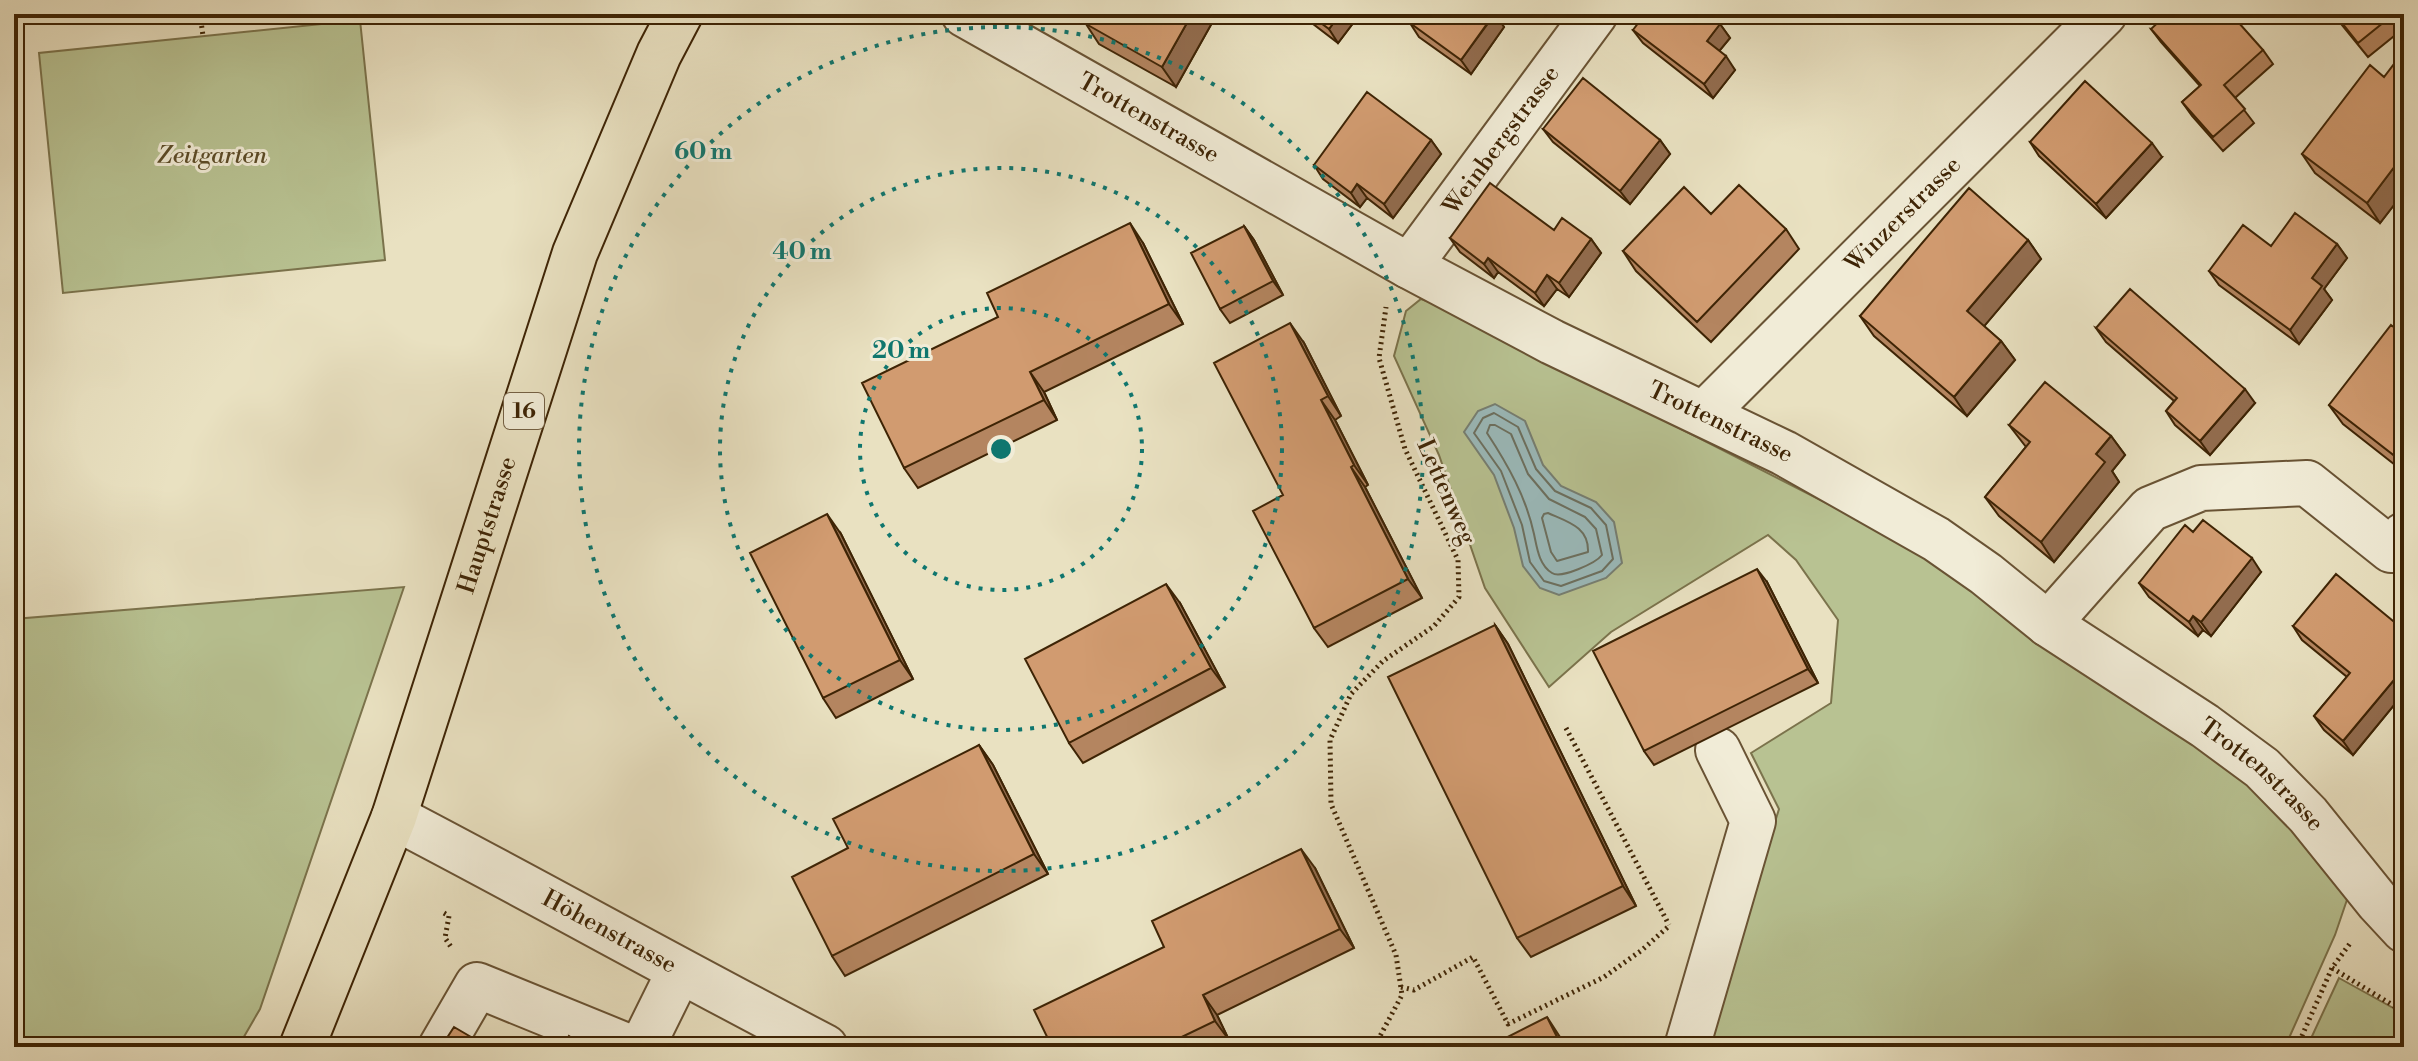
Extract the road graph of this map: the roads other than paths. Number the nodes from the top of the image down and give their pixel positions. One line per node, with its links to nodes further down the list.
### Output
1 (680, 14): 10 (main road, Hauptstrasse / 16)
2 (964, 14): 5 (street, Trottenstrasse)
3 (1595, 14): 5 (street, Weinbergstrasse)
4 (2104, 14): 6 (street, Winzerstrasse)
5 (1409, 266): 6 (street, Trottenstrasse)
6 (1704, 414): 8 (street, Trottenstrasse)
7 (2404, 535): 8 (street)
8 (2048, 624): 11 (street, Trottenstrasse)
9 (1718, 750): 18 (street)
10 (394, 817): 12 (street, Höhenstrasse); 13 (main road, 16)
11 (2391, 916)
12 (679, 972): 16 (street); 17 (street, Höhenstrasse)
13 (302, 1047)
14 (441, 1047): 15 (street)
15 (629, 1047)
16 (642, 1047)
17 (825, 1047)
18 (1687, 1047)

